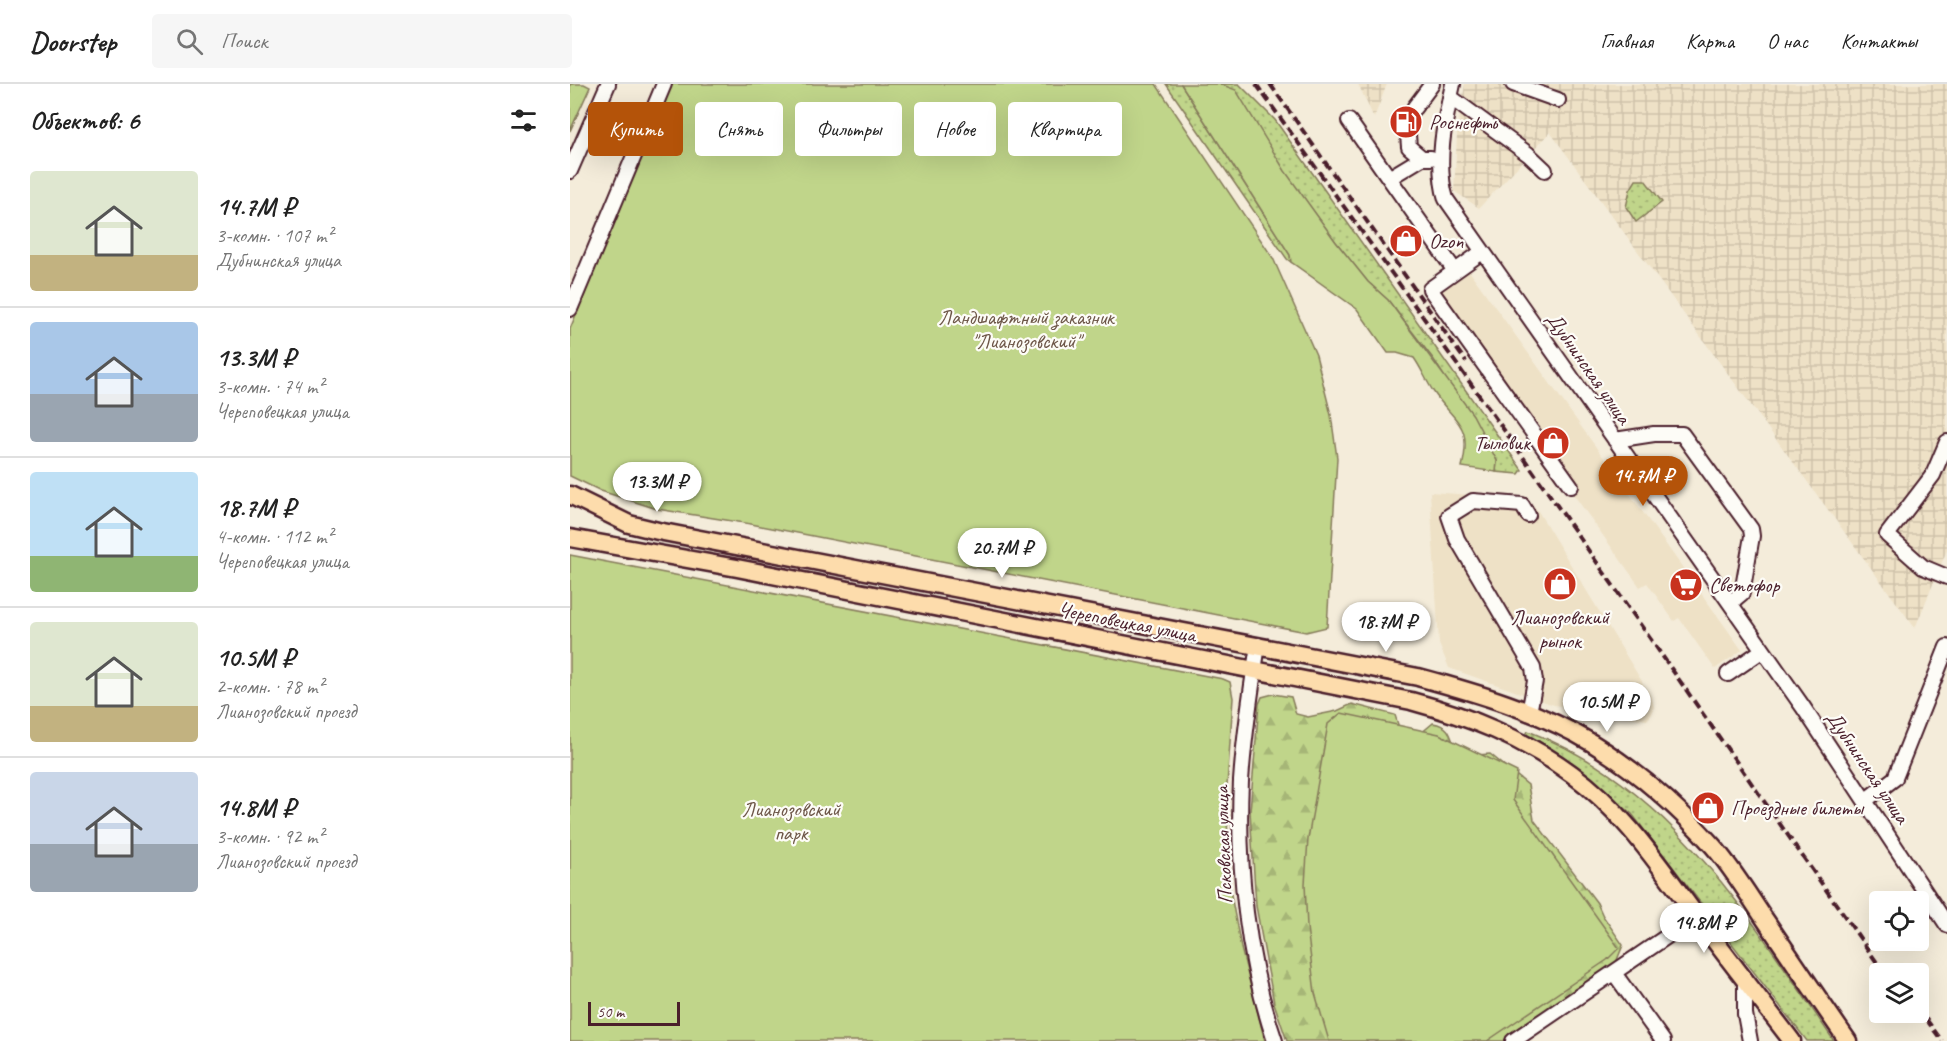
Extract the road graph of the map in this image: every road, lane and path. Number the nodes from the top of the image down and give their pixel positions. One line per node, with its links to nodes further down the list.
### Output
1 (608, 84): 13 (street)
2 (664, 84): 17 (street)
3 (1432, 84): 7 (street)
4 (1513, 84): 6 (street)
5 (1451, 90): 11 (street, Дубнинская улица); 12 (street)
6 (1558, 100)
7 (1414, 108)
8 (1349, 121): 14 (street)
9 (1408, 135): 10 (street)
10 (1422, 158): 11 (street); 14 (street)
11 (1442, 159): 15 (street, Дубнинская улица)
12 (1545, 170)
13 (570, 171)
14 (1389, 178): 16 (street)
15 (1482, 252): 16 (street); 19 (street, Дубнинская улица)
16 (1455, 271): 21 (street)
17 (575, 282): 18 (street)
18 (570, 309)
19 (1615, 440): 30 (street, Дубнинская улица); 30 (street)
20 (1947, 442): 29 (street)
21 (1571, 486)
22 (570, 495): 27 (main road, Череповецкая улица)
23 (570, 502): 27 (street, Череповецкая улица)
24 (1528, 515): 36 (street)
25 (570, 530): 28 (street, Череповецкая улица)
26 (570, 538): 28 (main road, Череповецкая улица)
27 (739, 546): 31 (main road, Череповецкая улица)
28 (737, 568): 34 (main road, Череповецкая улица)
29 (1947, 577)
30 (1730, 603): 33 (street, Дубнинская улица)
31 (1258, 645): 34 (street, Псковская улица); 36 (main road, Череповецкая улица)
32 (1947, 647): 37 (street)
33 (1763, 650): 35 (street); 37 (street, Дубнинская улица)
34 (1254, 670): 38 (main road, Череповецкая улица); 42 (street, Псковская улица)
35 (1728, 674)
36 (1529, 713): 47 (main road, Череповецкая улица)
37 (1866, 800): 39 (street, Дубнинская улица)
38 (1697, 916): 40 (street); 41 (main road, Череповецкая улица)
39 (1947, 925)
40 (1614, 973): 43 (street); 44 (street)
41 (1745, 979): 45 (street); 46 (main road, Череповецкая улица)
42 (1275, 1041)
43 (1513, 1041)
44 (1663, 1041)
45 (1750, 1041)
46 (1792, 1041)
47 (1848, 1041)

